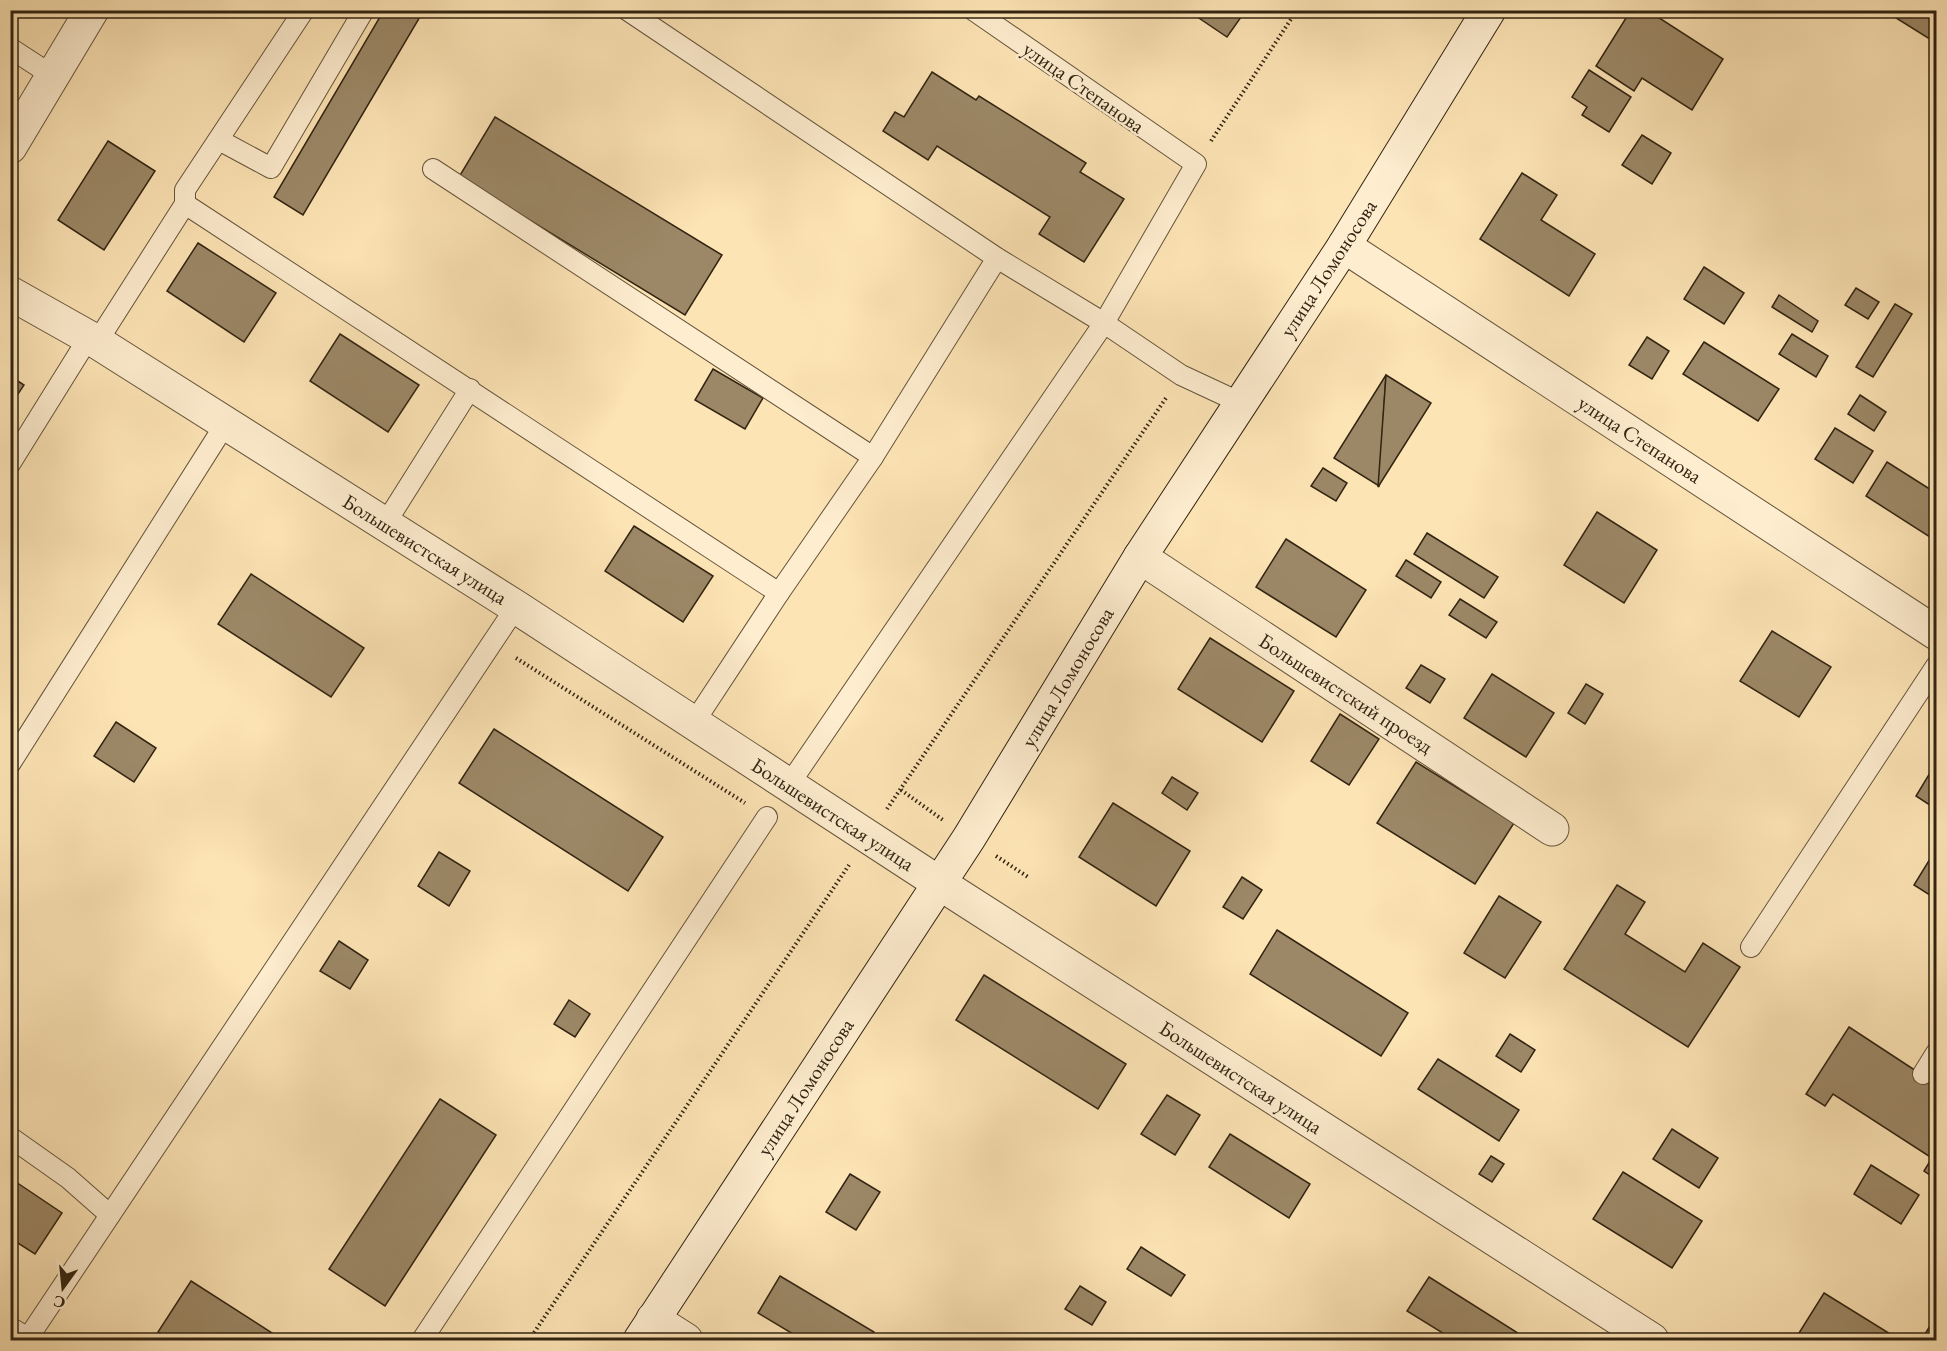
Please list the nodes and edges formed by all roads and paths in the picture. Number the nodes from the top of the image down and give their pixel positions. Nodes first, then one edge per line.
1 (92, 10) edge
2 (304, 10) edge
3 (364, 10) edge
4 (627, 10) edge
5 (973, 10) edge
6 (1297, 10) edge
7 (1489, 10) edge
8 (10, 48) edge
9 (53, 76) junction
10 (219, 140) junction
11 (10, 147) edge
12 (1196, 165) junction
13 (433, 169) dead end
14 (185, 204) junction
15 (1344, 246) junction
16 (997, 258) junction
17 (10, 293) edge
18 (1104, 322) junction
19 (93, 339) junction
20 (470, 389) junction
21 (1241, 403) junction
22 (226, 423) junction
23 (873, 457) junction
24 (10, 464) edge
25 (385, 524) junction
26 (1140, 557) junction
27 (779, 593) junction
28 (516, 607) junction
29 (1936, 633) edge
30 (492, 643) junction
31 (1936, 666) edge
32 (693, 724) junction
33 (10, 764) edge
34 (788, 786) junction
35 (767, 817) joint
36 (1552, 829) dead end
37 (939, 883) junction
38 (1751, 947) dead end
39 (1936, 1053) edge
40 (1923, 1074) dead end
41 (10, 1137) edge
42 (110, 1215) junction
43 (10, 1327) edge
44 (646, 1330) edge
45 (30, 1340) edge
46 (422, 1341) edge
47 (686, 1341) edge
48 (1652, 1341) edge

1 - 9 street
2 - 10 lane
3 - 10 lane
4 - 16 lane
5 - 12 lane, улица Степанова
6 - 12 path
7 - 15 street, улица Ломоносова
8 - 9 lane
9 - 11 street
10 - 14 lane
12 - 18 lane
13 - 23 lane
14 - 19 lane
14 - 20 lane
15 - 21 street, улица Ломоносова
15 - 29 street, улица Степанова
16 - 18 lane
16 - 23 lane
17 - 19 street, Большевистская улица
18 - 21 lane
18 - 34 lane
19 - 22 street, Большевистская улица
19 - 24 lane
20 - 25 lane
20 - 27 lane
21 - 26 street, улица Ломоносова
22 - 25 street, Большевистская улица
22 - 33 lane
23 - 27 lane
25 - 28 street, Большевистская улица
26 - 36 street, Большевистский проезд
26 - 37 street, улица Ломоносова
27 - 32 lane
28 - 30 lane
28 - 32 street, Большевистская улица
30 - 35 path
30 - 42 lane
31 - 38 lane
32 - 34 street, Большевистская улица
34 - 37 street, Большевистская улица
35 - 46 lane
37 - 44 street, улица Ломоносова
37 - 48 street, Большевистская улица
39 - 40 lane
41 - 42 lane
42 - 45 lane
43 - 45 lane
44 - 47 street

